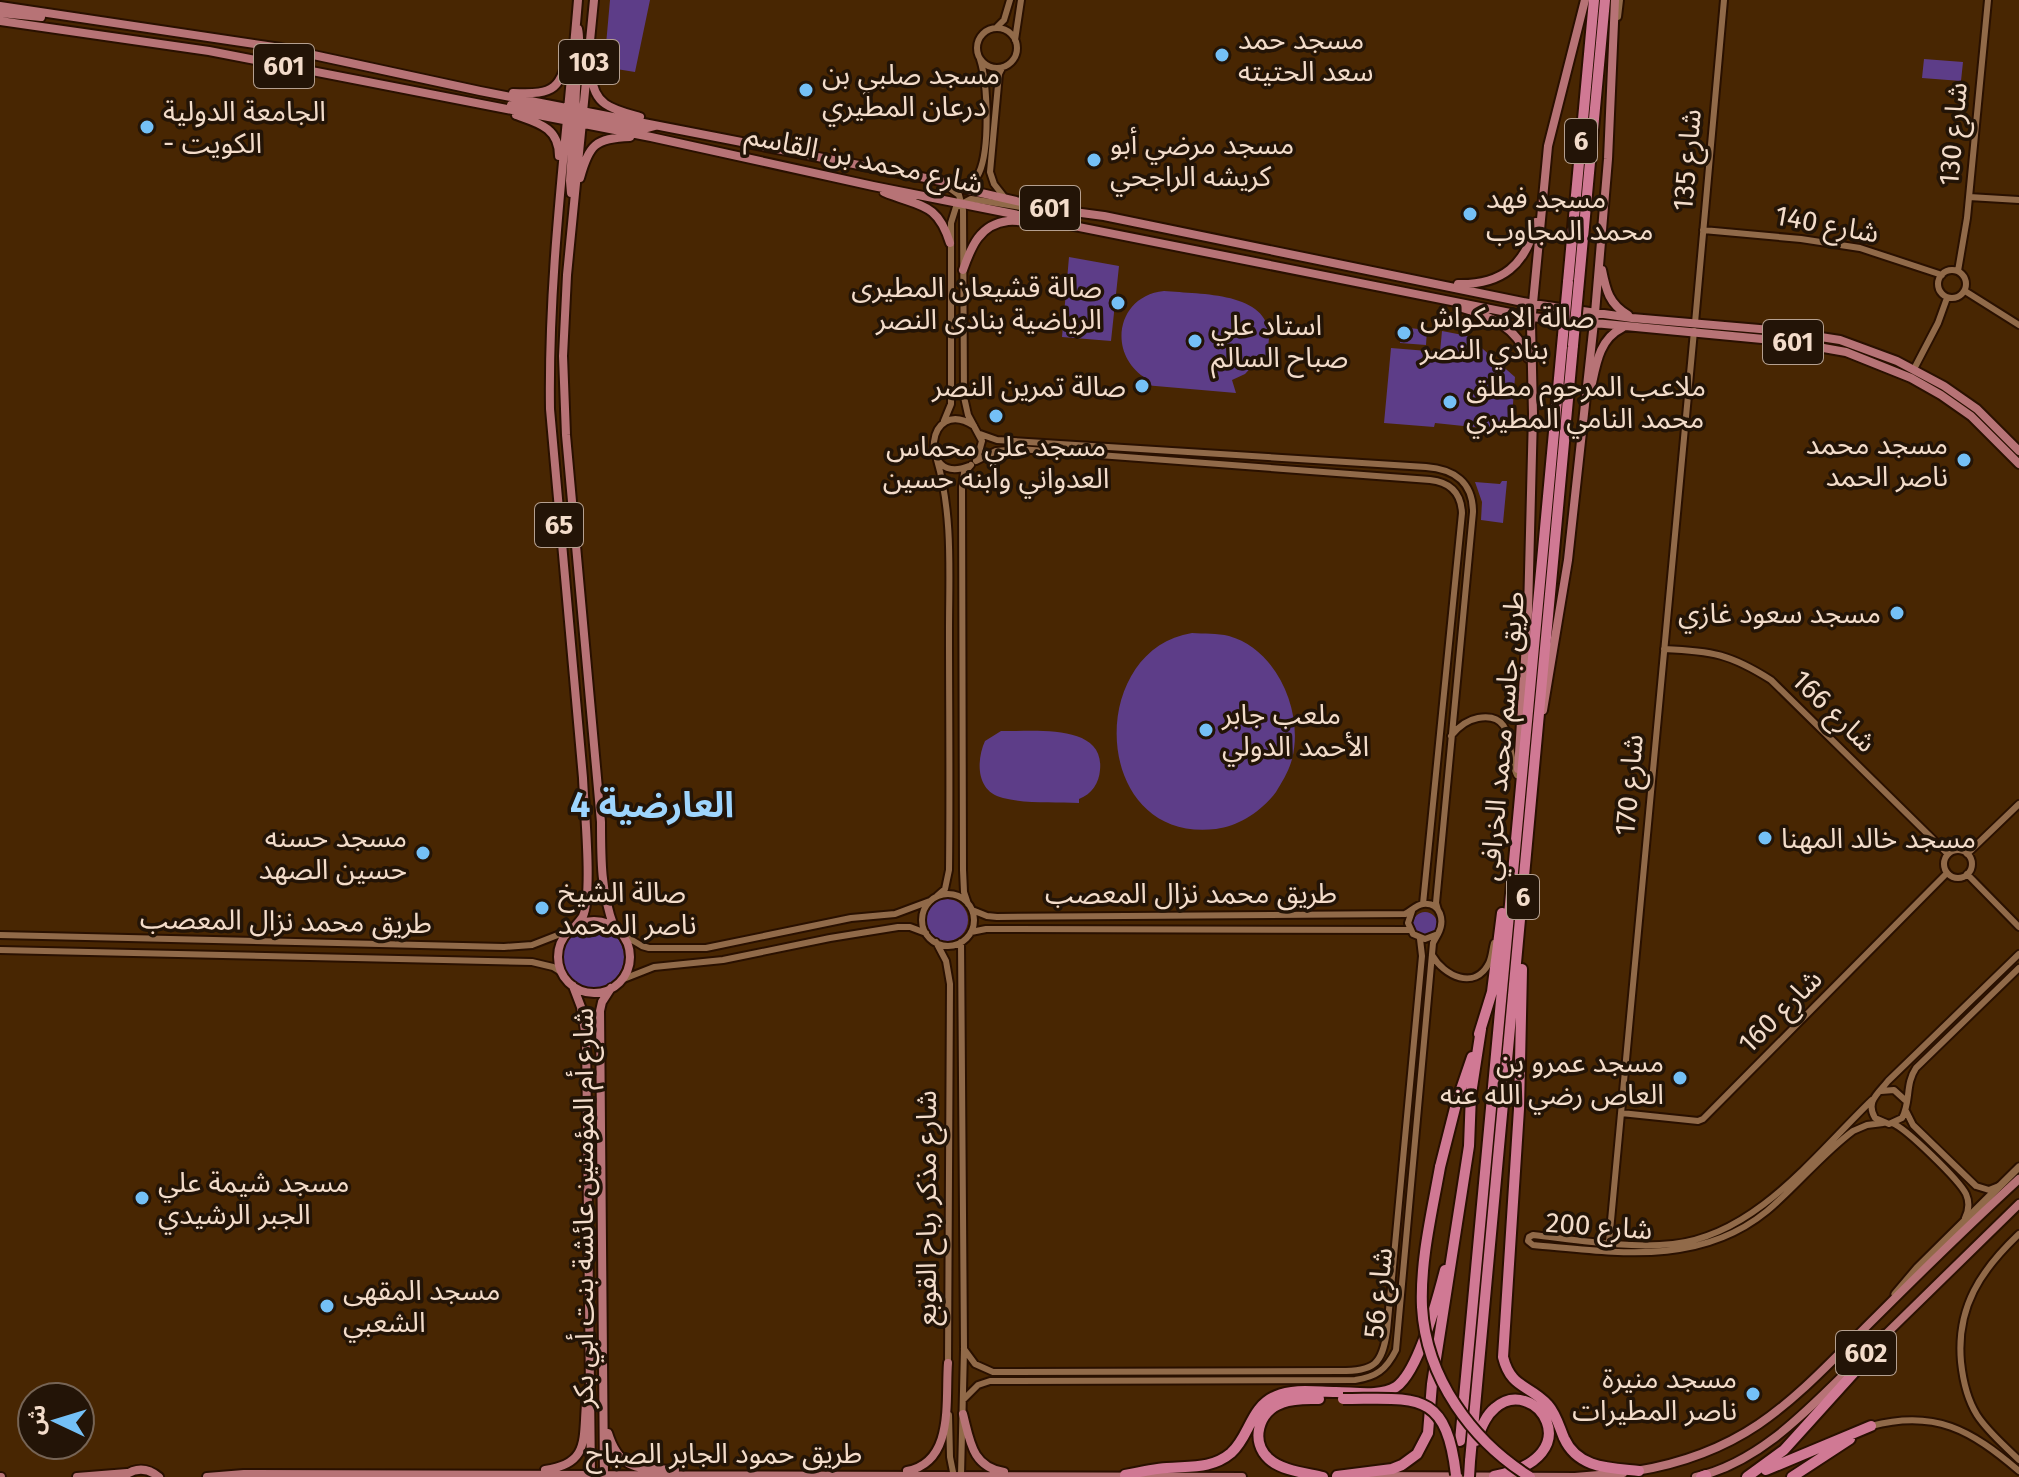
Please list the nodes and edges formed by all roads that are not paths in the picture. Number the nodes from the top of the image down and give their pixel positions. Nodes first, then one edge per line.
1 (578, 0) edge
2 (594, 0) edge
3 (1010, 0) edge
4 (1021, 0) edge
5 (1585, 0) edge
6 (1594, 0) edge
7 (1605, 0) edge
8 (1617, 0) edge
9 (1724, 0) edge
10 (1988, 0) edge
11 (0, 3) edge
12 (0, 13) edge
13 (62, 16) junction
14 (576, 20) junction
15 (0, 24) edge
16 (996, 28) junction
17 (1015, 40) junction
18 (590, 43) junction
19 (281, 48) junction
20 (209, 51) junction
21 (980, 59) junction
22 (1002, 68) junction
23 (480, 91) junction
24 (485, 105) junction
25 (575, 115) junction
26 (671, 127) junction
27 (651, 137) junction
28 (980, 171) junction
29 (990, 172) junction
30 (941, 181) junction
31 (873, 186) junction
32 (957, 186) junction
33 (1542, 194) junction
34 (1969, 197) junction
35 (1005, 198) junction
36 (559, 199) junction
37 (2019, 200) edge
38 (573, 202) junction
39 (961, 203) junction
40 (1035, 204) junction
41 (1050, 220) junction
42 (1703, 230) junction
43 (950, 243) junction
44 (1600, 257) junction
45 (963, 270) junction
46 (1958, 271) junction
47 (1942, 275) junction
48 (1573, 282) junction
49 (1442, 285) junction
50 (1965, 291) junction
51 (1428, 295) junction
52 (1947, 298) junction
53 (1533, 304) junction
54 (1595, 313) junction
55 (1531, 317) junction
56 (1632, 318) junction
57 (1593, 324) junction
58 (2019, 325) edge
59 (1626, 327) junction
60 (1694, 327) junction
61 (1568, 345) junction
62 (1914, 369) junction
63 (1532, 374) junction
64 (942, 424) junction
65 (1583, 424) junction
66 (974, 426) junction
67 (980, 434) junction
68 (2019, 451) edge
69 (1237, 454) junction
70 (937, 460) junction
71 (973, 463) junction
72 (2019, 464) edge
73 (1237, 466) junction
74 (1426, 467) junction
75 (1375, 476) junction
76 (1664, 649) junction
77 (1448, 662) junction
78 (1457, 670) junction
79 (1446, 674) junction
80 (1451, 736) junction
81 (1535, 750) junction
82 (1517, 775) junction
83 (2019, 804) edge
84 (1519, 807) junction
85 (1516, 832) junction
86 (1948, 854) junction
87 (1967, 854) junction
88 (1947, 873) junction
89 (1967, 874) junction
90 (937, 896) junction
91 (930, 901) junction
92 (1423, 904) junction
93 (1522, 906) junction
94 (970, 907) junction
95 (1438, 910) junction
96 (1412, 911) junction
97 (614, 927) junction
98 (2019, 927) edge
99 (572, 928) junction
100 (1410, 930) junction
101 (1501, 930) junction
102 (971, 932) junction
103 (926, 933) junction
104 (622, 934) junction
105 (1438, 934) junction
106 (0, 935) edge
107 (1420, 939) junction
108 (936, 942) junction
109 (961, 942) junction
110 (0, 950) edge
111 (1432, 954) junction
112 (2019, 954) edge
113 (2009, 964) junction
114 (2002, 970) junction
115 (2018, 970) edge
116 (561, 972) junction
117 (2010, 977) junction
118 (621, 980) junction
119 (573, 986) junction
120 (611, 988) junction
121 (1416, 1022) junction
122 (1426, 1022) junction
123 (964, 1026) junction
124 (950, 1028) junction
125 (1481, 1029) junction
126 (1880, 1092) junction
127 (1872, 1100) junction
128 (1906, 1108) junction
129 (1621, 1113) junction
130 (1883, 1123) junction
131 (1892, 1123) junction
132 (2019, 1167) edge
133 (2019, 1179) edge
134 (2002, 1184) junction
135 (2019, 1206) edge
136 (948, 1221) junction
137 (963, 1222) junction
138 (1963, 1222) junction
139 (1458, 1225) junction
140 (2019, 1234) edge
141 (1609, 1242) junction
142 (1636, 1244) junction
143 (1394, 1253) junction
144 (1636, 1253) junction
145 (1404, 1255) junction
146 (1884, 1309) junction
147 (1885, 1335) junction
148 (964, 1349) junction
149 (590, 1363) junction
150 (948, 1363) junction
151 (1154, 1371) junction
152 (1018, 1372) junction
153 (1153, 1380) junction
154 (1017, 1381) junction
155 (963, 1400) junction
156 (1430, 1409) junction
157 (963, 1414) junction
158 (604, 1422) junction
159 (1871, 1426) junction
160 (2010, 1451) junction
161 (1471, 1455) junction
162 (2003, 1458) junction
163 (2019, 1460) edge
164 (1639, 1471) junction
165 (2019, 1471) edge
166 (509, 1474) junction
167 (124, 1475) edge
168 (845, 1475) edge
169 (1125, 1475) edge
170 (591, 1476) edge
171 (604, 1476) edge
172 (699, 1476) edge
173 (957, 1476) edge
174 (1337, 1476) edge
175 (1456, 1476) edge
176 (1494, 1476) edge
177 (1701, 1476) edge
178 (1750, 1476) edge
179 (77, 1477) edge
180 (159, 1477) edge
181 (207, 1477) edge
182 (728, 1477) edge
183 (1032, 1477) edge
184 (1242, 1477) edge
185 (1322, 1477) edge
186 (1469, 1477) edge
187 (1530, 1477) edge
188 (1792, 1477) edge

1 - 14 main road, 103
2 - 18 main road, 103
3 - 16 street
4 - 17 street
5 - 33 main road
6 - 48 highway, طريق جاسم محمد الخرافي / 6
7 - 48 highway, طريق جاسم محمد الخرافي / 6
8 - 44 main road
9 - 42 street, شارع 135
10 - 34 street, شارع 130
11 - 13 main road, شارع محمد بن القاسم / 601
12 - 13 main road
13 - 19 main road, شارع محمد بن القاسم / 601
14 - 23 main road
14 - 25 main road
15 - 20 main road, شارع محمد بن القاسم / 601
16 - 17 street
16 - 21 street
17 - 22 street
18 - 25 main road, 103
18 - 26 main road
19 - 20 main road
19 - 23 main road, شارع محمد بن القاسم / 601
20 - 24 main road, شارع محمد بن القاسم / 601
21 - 22 street
21 - 28 street
22 - 29 street
23 - 25 main road, شارع محمد بن القاسم / 601
24 - 25 main road, شارع محمد بن القاسم / 601
24 - 36 main road
25 - 26 main road, شارع محمد بن القاسم / 601
25 - 27 main road, شارع محمد بن القاسم / 601
25 - 36 main road, 65
25 - 38 main road
26 - 30 main road, شارع محمد بن القاسم / 601
27 - 31 main road, شارع محمد بن القاسم / 601
27 - 38 main road
28 - 29 street
28 - 32 street
29 - 35 street
30 - 32 main road, شارع محمد بن القاسم / 601
30 - 39 street
31 - 39 main road, شارع محمد بن القاسم / 601
31 - 43 main road
32 - 35 main road, شارع محمد بن القاسم / 601
33 - 49 main road
33 - 53 main road
34 - 37 street
34 - 46 street, شارع 130
35 - 40 main road, شارع محمد بن القاسم / 601
36 - 99 main road, 65
38 - 97 main road, 65
39 - 40 street
39 - 41 main road, شارع محمد بن القاسم / 601
39 - 43 street
39 - 45 street
40 - 49 main road, شارع محمد بن القاسم / 601
41 - 45 main road
41 - 51 main road, شارع محمد بن القاسم / 601
42 - 47 street, شارع 140
42 - 60 street, شارع 135
43 - 64 street
44 - 54 main road
44 - 56 main road
45 - 66 street
46 - 47 street
46 - 50 street
47 - 52 street
48 - 61 highway, طريق جاسم محمد الخرافي / 6, bridge
49 - 53 main road, شارع محمد بن القاسم / 601
50 - 52 street
50 - 58 street
51 - 55 main road, شارع محمد بن القاسم / 601
51 - 63 main road
52 - 62 street
53 - 54 main road, شارع محمد بن القاسم / 601
53 - 55 main road
54 - 56 main road, شارع محمد بن القاسم / 601
54 - 57 main road
55 - 57 main road, شارع محمد بن القاسم / 601
55 - 63 main road
56 - 60 main road, شارع محمد بن القاسم / 601
57 - 59 main road, شارع محمد بن القاسم / 601
57 - 65 main road
59 - 60 main road, شارع محمد بن القاسم / 601
59 - 65 main road
60 - 62 main road, شارع محمد بن القاسم / 601
60 - 72 main road, شارع محمد بن القاسم / 601
60 - 76 street, شارع 170
61 - 81 highway, طريق جاسم محمد الخرافي / 6
61 - 84 highway, طريق جاسم محمد الخرافي / 6
62 - 68 main road, شارع محمد بن القاسم / 601
63 - 82 main road
64 - 66 street
64 - 70 street
65 - 81 main road
66 - 67 street
67 - 69 street
67 - 71 street
69 - 73 street
69 - 74 street
70 - 71 street
70 - 90 street
71 - 73 street
71 - 94 street
73 - 75 street
74 - 75 street
74 - 78 street
75 - 77 street
76 - 86 street, شارع 166
76 - 129 street, شارع 170
77 - 78 street
77 - 79 street
78 - 79 street
78 - 80 street
79 - 92 street
80 - 82 street
80 - 95 street
81 - 93 highway, طريق جاسم محمد الخرافي / 6
82 - 84 main road
83 - 87 street
84 - 85 highway, طريق جاسم محمد الخرافي / 6
85 - 101 highway
85 - 175 highway, طريق جاسم محمد الخرافي / 6, bridge
86 - 87 street
86 - 88 street
87 - 89 street
88 - 89 street
88 - 129 street, شارع 160
89 - 98 street
90 - 91 street
90 - 94 street
91 - 103 street
91 - 104 street
92 - 95 street
92 - 96 street
93 - 161 highway, طريق جاسم محمد الخرافي / 6
93 - 164 highway
94 - 96 street, طريق محمد نزال المعصب
94 - 102 street
95 - 105 street
96 - 100 street
97 - 99 main road
97 - 104 main road
99 - 106 street, طريق محمد نزال المعصب
99 - 116 main road, 65
100 - 102 street, طريق محمد نزال المعصب
100 - 107 street
101 - 111 street
101 - 125 highway
102 - 109 street
103 - 108 street
103 - 118 street
104 - 118 main road
105 - 107 street
105 - 111 street, شارع 56
107 - 121 street, شارع 56
108 - 109 street
108 - 124 street, شارع مذكر رباح القوبع
109 - 123 street, شارع مذكر رباح القوبع
110 - 116 street, طريق محمد نزال المعصب
111 - 122 street, شارع 56
112 - 113 street
113 - 114 street
113 - 115 street
114 - 117 street
114 - 126 street
115 - 117 street
116 - 119 main road
117 - 128 street
118 - 120 main road
119 - 120 main road
119 - 149 main road, شارع أم المؤمنين عائشة بنت أبي بكر
120 - 158 main road, شارع أم المؤمنين عائشة بنت أبي بكر
121 - 122 street
121 - 143 street, شارع 56
122 - 145 street, شارع 56
123 - 124 street
123 - 137 street, شارع مذكر رباح القوبع
124 - 136 street, شارع مذكر رباح القوبع
125 - 139 highway
125 - 187 highway, bridge
126 - 127 street
126 - 128 street
127 - 130 street
127 - 142 street, شارع 200
128 - 131 street
128 - 134 street
129 - 141 street, شارع 170
130 - 131 street
130 - 144 street, شارع 200
131 - 138 street
132 - 134 main road
133 - 146 main road, 602
134 - 138 main road
135 - 147 main road, 602
136 - 137 street
136 - 150 street, شارع مذكر رباح القوبع
137 - 148 street, شارع مذكر رباح القوبع
138 - 146 main road
139 - 156 highway
139 - 169 highway
140 - 160 street
141 - 142 street, شارع 200
141 - 144 street, شارع 200
142 - 144 street
143 - 145 street
143 - 151 street, شارع 56
145 - 153 street, شارع 56
146 - 164 main road, 602
147 - 177 main road, 602
147 - 178 highway
148 - 152 street, شارع 56
148 - 155 street, شارع مذكر رباح القوبع
149 - 166 main road
149 - 170 main road, شارع أم المؤمنين عائشة بنت أبي بكر
150 - 168 main road
150 - 173 street, شارع مذكر رباح القوبع
151 - 152 street, شارع 56
151 - 153 street
152 - 154 street
153 - 154 street, شارع 56
154 - 155 street, شارع 56
155 - 157 street, شارع مذكر رباح القوبع
156 - 174 highway
156 - 175 highway, bridge
156 - 185 highway, bridge
157 - 173 street, شارع مذكر رباح القوبع
157 - 183 main road
158 - 171 main road, شارع أم المؤمنين عائشة بنت أبي بكر
158 - 172 main road
159 - 162 street
159 - 178 highway
159 - 188 highway
160 - 162 street
160 - 163 street
161 - 176 highway
161 - 186 highway, طريق جاسم محمد الخرافي / 6, bridge
162 - 165 street
164 - 176 main road, 602
166 - 170 main road, طريق حمود الجابر الصباح
166 - 181 main road, طريق حمود الجابر الصباح
167 - 179 main road
167 - 180 main road
168 - 173 main road, طريق حمود الجابر الصباح
168 - 182 main road, طريق حمود الجابر الصباح
169 - 183 main road, طريق حمود الجابر الصباح
169 - 184 main road, طريق حمود الجابر الصباح
170 - 171 main road, طريق حمود الجابر الصباح
171 - 172 main road, طريق حمود الجابر الصباح
172 - 182 main road, طريق حمود الجابر الصباح
173 - 183 main road, طريق حمود الجابر الصباح
174 - 176 main road, 602
174 - 185 main road, 602

